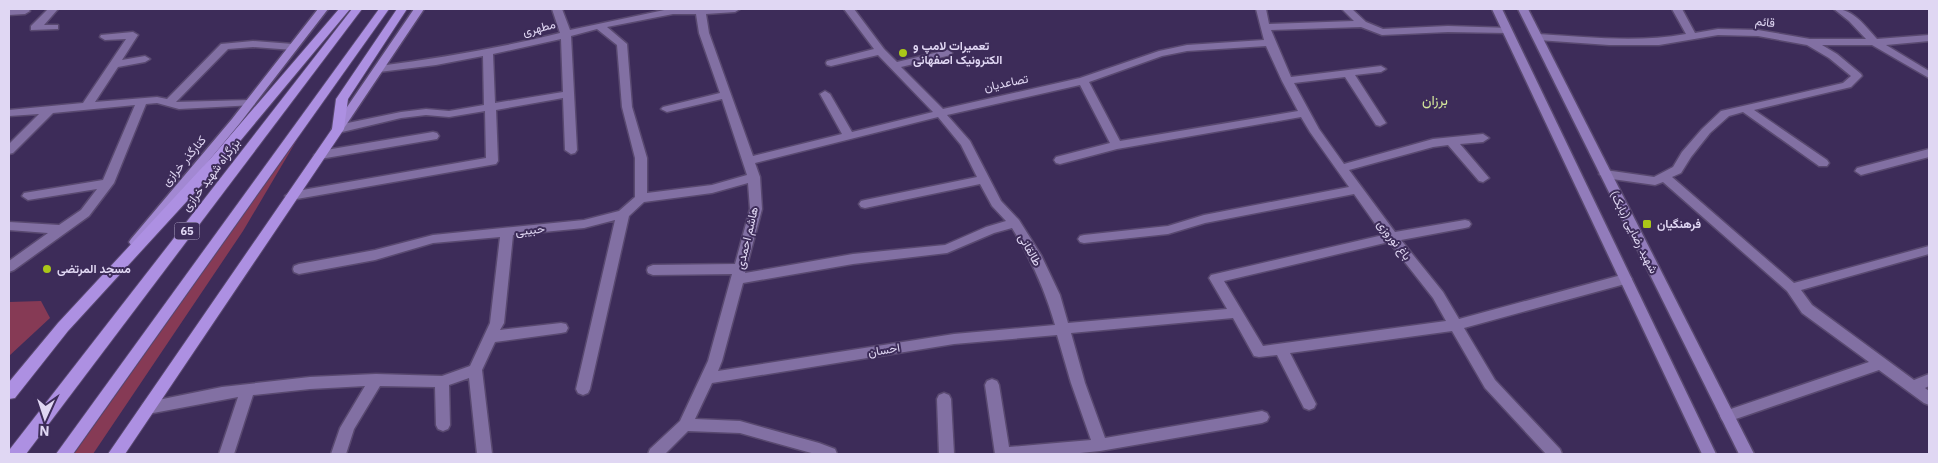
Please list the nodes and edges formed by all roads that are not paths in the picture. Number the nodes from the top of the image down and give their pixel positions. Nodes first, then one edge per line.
1 (53, 9) edge
2 (324, 9) edge
3 (345, 9) edge
4 (357, 9) edge
5 (384, 9) edge
6 (402, 9) edge
7 (419, 9) edge
8 (556, 9) edge
9 (735, 9) edge
10 (850, 9) edge
11 (1261, 9) edge
12 (1347, 9) edge
13 (1497, 9) edge
14 (1523, 9) edge
15 (1677, 9) edge
16 (1839, 9) edge
17 (701, 10) edge
18 (25, 11) dead end
19 (9, 12) edge
20 (1362, 24) junction
21 (598, 26) junction
22 (54, 27) dead end
23 (1265, 27) junction
24 (1507, 30) junction
25 (566, 34) junction
26 (1692, 36) junction
27 (105, 37) dead end
28 (1538, 37) junction
29 (1929, 38) edge
30 (1810, 42) junction
31 (1874, 42) junction
32 (1270, 43) junction
33 (293, 47) junction
34 (880, 51) junction
35 (488, 52) junction
36 (947, 53) dead end
37 (145, 59) dead end
38 (831, 63) dead end
39 (114, 64) junction
40 (893, 66) junction
41 (379, 68) junction
42 (1381, 69) dead end
43 (1348, 73) junction
44 (1929, 75) edge
45 (1083, 81) junction
46 (1287, 81) junction
47 (569, 94) junction
48 (825, 94) dead end
49 (726, 95) junction
50 (142, 101) junction
51 (169, 103) junction
52 (250, 103) junction
53 (87, 106) junction
54 (490, 107) junction
55 (50, 109) junction
56 (667, 109) dead end
57 (1745, 109) junction
58 (1304, 112) junction
59 (9, 113) edge
60 (940, 113) junction
61 (1380, 123) dead end
62 (338, 129) junction
63 (433, 136) dead end
64 (848, 136) junction
65 (1483, 138) dead end
66 (1451, 141) junction
67 (1117, 145) junction
68 (9, 150) edge
69 (571, 150) dead end
70 (1929, 153) edge
71 (320, 155) junction
72 (1060, 160) dead end
73 (748, 161) junction
74 (1823, 163) dead end
75 (1342, 168) junction
76 (1861, 171) dead end
77 (1605, 174) junction
78 (754, 177) junction
79 (1664, 177) junction
80 (1483, 178) dead end
81 (984, 179) junction
82 (108, 183) junction
83 (1357, 190) junction
84 (28, 196) dead end
85 (291, 196) junction
86 (641, 198) junction
87 (865, 204) dead end
88 (623, 214) junction
89 (1015, 223) junction
90 (1465, 224) dead end
91 (9, 226) edge
92 (62, 230) junction
93 (507, 233) junction
94 (1392, 237) junction
95 (1084, 239) dead end
96 (1929, 250) edge
97 (9, 268) edge
98 (299, 270) dead end
99 (652, 270) dead end
100 (739, 274) junction
101 (1625, 279) junction
102 (1792, 288) junction
103 (1236, 313) junction
104 (1455, 325) junction
105 (63, 327) junction
106 (561, 328) dead end
107 (1062, 330) junction
108 (490, 337) junction
109 (1281, 349) junction
110 (1882, 363) junction
111 (475, 370) junction
112 (707, 378) junction
113 (376, 380) junction
114 (1929, 380) edge
115 (442, 382) junction
116 (992, 385) dead end
117 (1914, 387) junction
118 (583, 389) dead end
119 (247, 390) junction
120 (9, 393) edge
121 (944, 399) dead end
122 (1929, 399) edge
123 (1309, 404) dead end
124 (148, 408) junction
125 (1727, 416) junction
126 (1262, 417) dead end
127 (442, 425) dead end
128 (685, 425) junction
129 (1100, 445) junction
130 (1123, 448) edge
131 (16, 454) edge
132 (64, 454) edge
133 (116, 454) edge
134 (226, 454) edge
135 (339, 454) edge
136 (485, 454) edge
137 (655, 454) edge
138 (830, 454) edge
139 (947, 454) edge
140 (1003, 454) edge
141 (1555, 454) edge
142 (1709, 454) edge
143 (1747, 454) edge

1 - 22 street
2 - 33 main road, کنارگذر خرازی
3 - 105 highway
4 - 131 highway, بزرگراه شهید خرازی / 65
5 - 132 highway
6 - 62 highway
7 - 41 main road
8 - 25 street
9 - 17 street, مطهری
10 - 34 street, طالقانی
11 - 23 street, باغ نوروزی
12 - 20 street
13 - 24 main road
14 - 28 main road, شهید رضایی (بابک)
15 - 26 street
16 - 31 street
17 - 21 street, مطهری
17 - 49 street, هاشم احمدی
18 - 19 street
20 - 23 street
20 - 24 street
21 - 25 street, مطهری
21 - 86 street
23 - 32 street, باغ نوروزی
24 - 101 main road
25 - 35 street, مطهری
25 - 47 street
26 - 28 street, قائم
26 - 30 street, قائم
27 - 39 street
28 - 77 main road, شهید رضایی (بابک)
29 - 31 street, قائم
30 - 31 street, قائم
30 - 57 street
31 - 44 street
32 - 45 street, تصاعدیان
32 - 46 street, باغ نوروزی
33 - 51 street
33 - 52 main road, کنارگذر خرازی
34 - 38 street
34 - 40 street, طالقانی
35 - 41 street, مطهری
35 - 54 street
36 - 40 street
37 - 39 street
39 - 53 street
40 - 60 street, طالقانی
41 - 62 main road
42 - 43 street
43 - 46 street
43 - 61 street
45 - 60 street, تصاعدیان
45 - 67 street
46 - 58 street, باغ نوروزی
47 - 54 street
47 - 69 street
48 - 64 street
49 - 56 street
49 - 73 street, هاشم احمدی
50 - 51 street
50 - 53 street
50 - 82 street
51 - 52 street
52 - 105 main road, کنارگذر خرازی
53 - 55 street
54 - 62 street
54 - 85 street
55 - 59 street
55 - 68 street
57 - 74 street
57 - 79 street
58 - 67 street
58 - 75 street, باغ نوروزی
60 - 64 street, تصاعدیان
60 - 81 street, طالقانی
62 - 71 highway
63 - 71 street
64 - 73 street, تصاعدیان
65 - 66 street
66 - 75 street
66 - 80 street
67 - 72 street
70 - 76 street
71 - 85 highway
73 - 78 street, هاشم احمدی
75 - 83 street, باغ نوروزی
77 - 79 street
77 - 125 main road, شهید رضایی (بابک)
78 - 86 street
78 - 100 street, هاشم احمدی
79 - 102 street
81 - 87 street
81 - 89 street, طالقانی
82 - 84 street
82 - 92 street
83 - 94 street, باغ نوروزی
83 - 95 street
85 - 124 highway
86 - 88 street, حبیبی
88 - 93 street, حبیبی
88 - 118 street
89 - 100 street
89 - 107 street, طالقانی
90 - 94 street
91 - 92 street
92 - 97 street
93 - 98 street, حبیبی
93 - 108 street
94 - 103 street
94 - 104 street, باغ نوروزی
96 - 102 street
99 - 100 street
100 - 112 street, هاشم احمدی
101 - 104 street
101 - 142 main road
102 - 110 street
103 - 107 street, احسان
103 - 109 street
104 - 109 street
104 - 141 street, باغ نوروزی
105 - 120 highway
106 - 108 street
107 - 112 street, احسان
107 - 129 street, طالقانی
108 - 111 street
109 - 123 street
110 - 117 street
110 - 125 street
111 - 115 street
111 - 136 street
112 - 128 street, هاشم احمدی
113 - 115 street
113 - 119 street
113 - 135 street
114 - 117 street
115 - 127 street
116 - 140 street
117 - 122 street
119 - 124 street
119 - 134 street
121 - 139 street
124 - 133 highway
125 - 143 main road, شهید رضایی (بابک)
126 - 130 street
128 - 137 street, هاشم احمدی
128 - 138 street
129 - 130 street
129 - 140 street

